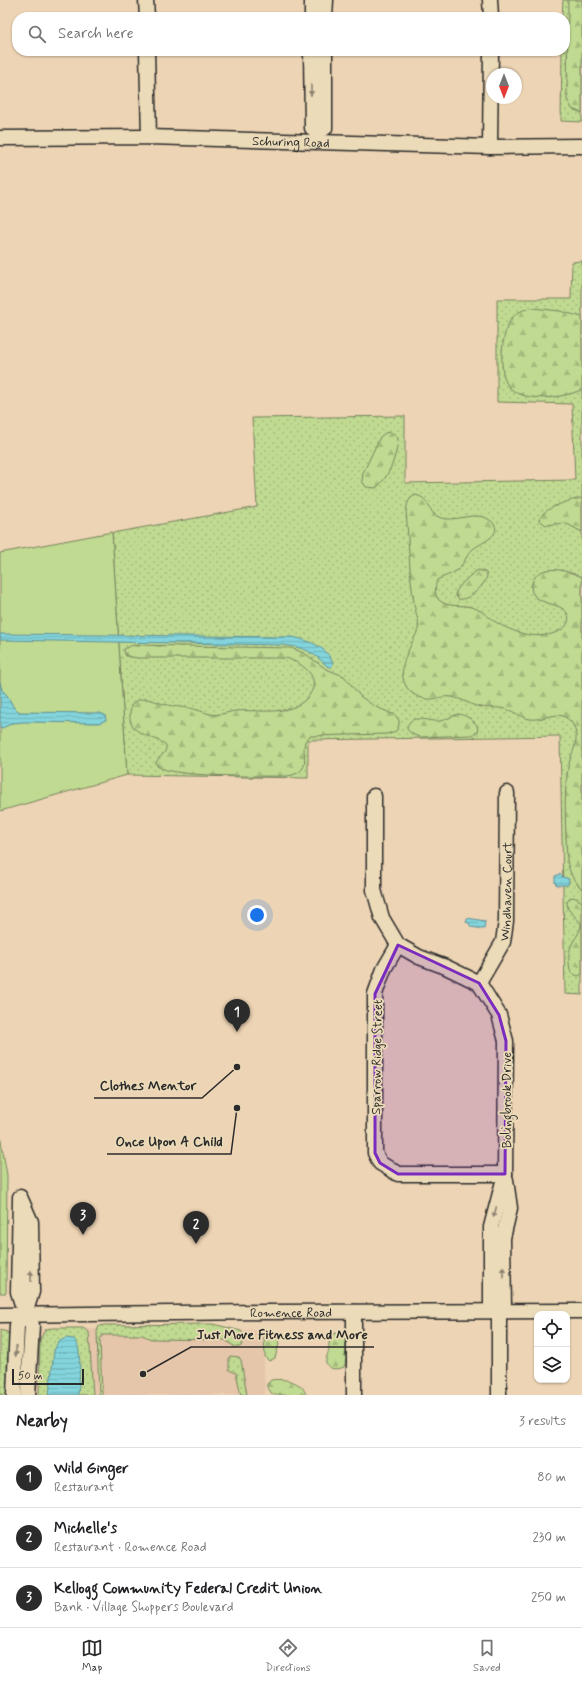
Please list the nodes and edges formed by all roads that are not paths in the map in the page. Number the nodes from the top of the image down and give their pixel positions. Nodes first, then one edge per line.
1 (146, 0) edge
2 (312, 0) edge
3 (326, 0) edge
4 (490, 0) edge
5 (147, 12) edge
6 (312, 12) edge
7 (326, 12) edge
8 (491, 12) edge
9 (147, 56) edge
10 (311, 56) edge
11 (325, 56) edge
12 (491, 56) edge
13 (319, 136) junction
14 (149, 137) junction
15 (0, 138) edge
16 (582, 146) edge
17 (490, 147) junction
18 (507, 793) dead end
19 (374, 796) dead end
20 (398, 945) junction
21 (479, 983) junction
22 (505, 1174) junction
23 (498, 1311) junction
24 (582, 1311) edge
25 (354, 1312) junction
26 (0, 1314) edge
27 (25, 1314) junction
28 (14, 1395) edge
29 (28, 1395) edge
30 (354, 1395) edge
31 (500, 1395) edge

1 - 5 street
2 - 6 street
3 - 7 street
4 - 8 street
9 - 14 street
10 -> 13 street
11 - 13 street
12 - 17 street
13 - 14 street, Schuring Road
13 - 17 street, Schuring Road
14 - 15 street, Schuring Road
16 - 17 street, Schuring Road
18 - 21 street, Windhaven Court
19 - 20 street
20 - 21 street
20 - 22 street, Sparrow Ridge Street
21 - 22 street, Bolingbrook Drive
22 - 23 street, Bolingbrook Drive
23 - 24 street, Romence Road
23 - 25 street, Romence Road
23 - 31 street, Bolingbrook Drive
25 - 27 street, Romence Road
25 - 30 street
26 - 27 street, Romence Road
27 -> 27 street
27 -> 28 street
27 - 29 street

